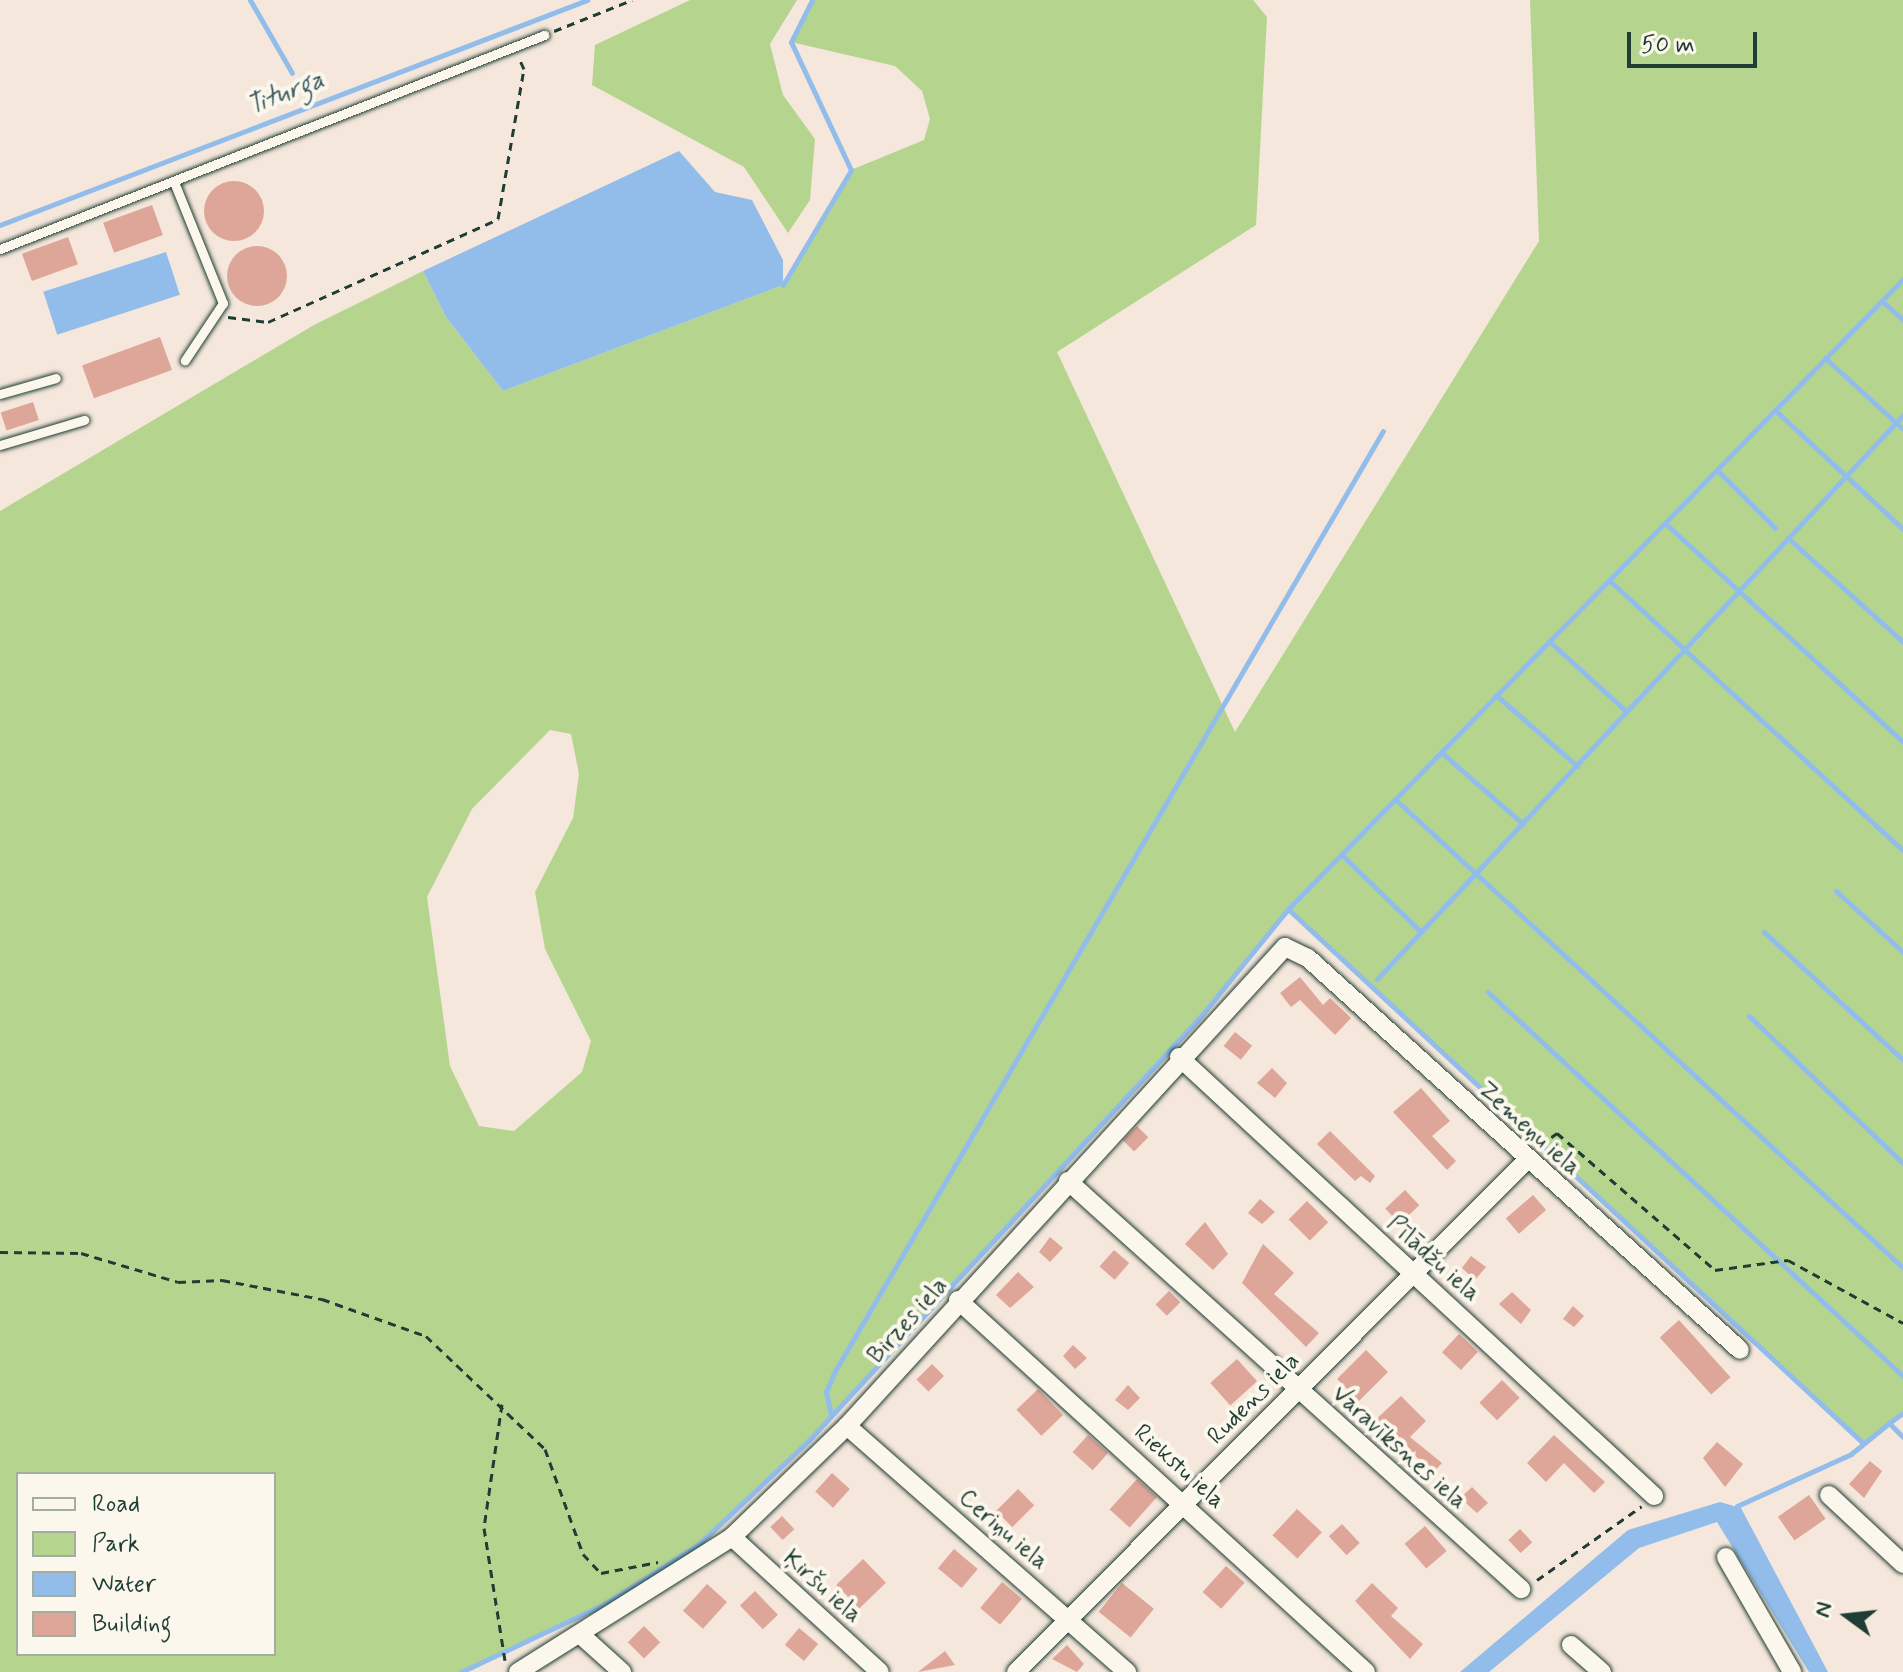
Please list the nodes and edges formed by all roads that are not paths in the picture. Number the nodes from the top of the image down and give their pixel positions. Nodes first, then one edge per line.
1 (544, 35) road end
2 (174, 182) junction
3 (0, 249) edge
4 (185, 360) dead end
5 (56, 378) dead end
6 (0, 394) edge
7 (84, 420) dead end
8 (0, 445) edge
9 (1285, 947) joint
10 (1179, 1057) junction
11 (1527, 1160) junction
12 (1068, 1181) junction
13 (1415, 1275) junction
14 (958, 1300) junction
15 (1740, 1350) dead end
16 (1298, 1389) junction
17 (847, 1426) junction
18 (1829, 1495) dead end
19 (1654, 1496) road end
20 (1184, 1503) junction
21 (732, 1537) junction
22 (1726, 1557) dead end
23 (1903, 1564) edge
24 (1521, 1589) road end
25 (1068, 1619) junction
26 (582, 1636) junction
27 (1571, 1645) dead end
28 (518, 1672) edge
29 (622, 1672) edge
30 (880, 1672) edge
31 (1016, 1672) edge
32 (1127, 1672) edge
33 (1366, 1672) edge
34 (1602, 1672) edge
35 (1792, 1672) edge

1 - 2 lane
2 - 3 lane
2 - 4 lane
5 - 6 lane
7 - 8 lane
9 - 10 street, Birzes iela
9 - 11 street, Zemeņu iela
10 - 12 street, Birzes iela
10 - 13 street, Pīlādžu iela
11 - 13 street, Rudens iela
11 - 15 street, Zemeņu iela
12 - 14 street, Birzes iela
12 - 16 street, Varavīksnes iela
13 - 16 street, Rudens iela
13 - 19 street, Pīlādžu iela
14 - 17 street, Birzes iela
14 - 20 street, Riekstu iela
16 - 20 street, Rudens iela
16 - 24 street, Varavīksnes iela
17 - 21 street, Birzes iela
17 - 25 street, Ceriņu iela
18 - 23 street
20 - 25 street, Rudens iela
20 - 33 street, Riekstu iela
21 - 26 street, Birzes iela
21 - 30 street, Ķiršu iela
22 - 35 street
25 - 31 street, Rudens iela
25 - 32 street, Ceriņu iela
26 - 28 street, Birzes iela
26 - 29 street
27 - 34 street

